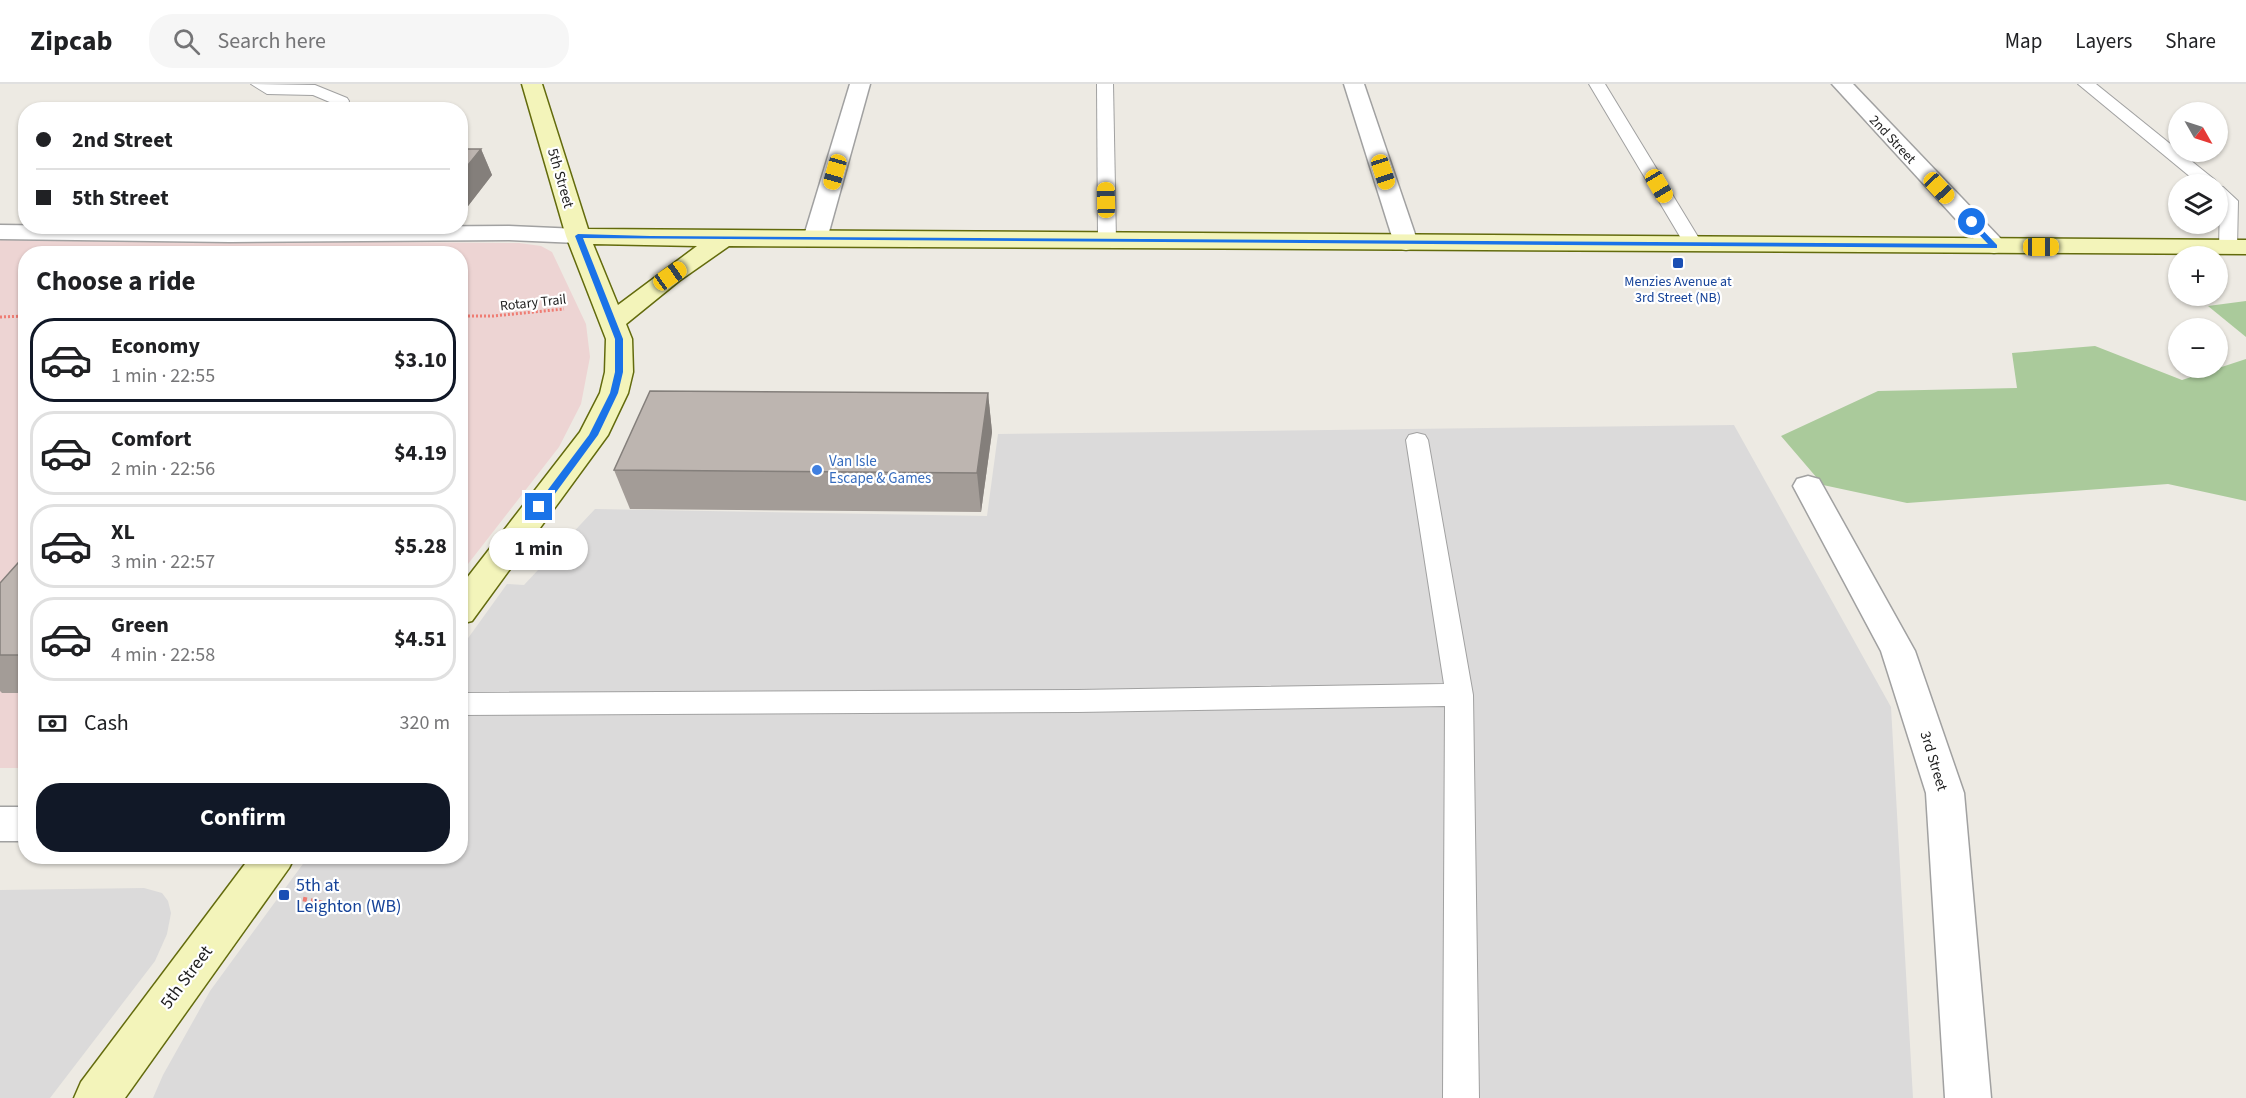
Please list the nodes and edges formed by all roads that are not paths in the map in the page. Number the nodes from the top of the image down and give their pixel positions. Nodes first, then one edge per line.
1 (259, 84) edge
2 (532, 84) edge
3 (860, 84) edge
4 (1105, 84) edge
5 (1354, 84) edge
6 (1597, 84) edge
7 (1842, 84) edge
8 (2086, 84) edge
9 (341, 102) edge
10 (2197, 174) edge
11 (2228, 200) edge
12 (0, 232) edge
13 (18, 232) edge
14 (468, 232) edge
15 (578, 236) junction
16 (723, 239) junction
17 (815, 239) junction
18 (1107, 241) junction
19 (1406, 243) junction
20 (1694, 245) junction
21 (1994, 246) junction
22 (2237, 248) edge
23 (610, 313) junction
24 (1417, 440) dead end
25 (1808, 486) dead end
26 (468, 601) edge
27 (1459, 695) junction
28 (468, 704) edge
29 (18, 824) edge
30 (0, 825) edge
31 (269, 864) edge
32 (97, 1098) edge
33 (1461, 1098) edge
34 (1968, 1098) edge

1 - 9 lane
2 - 15 street, 5th Street
3 - 17 street
4 - 18 lane
5 - 19 street
6 - 20 lane
7 - 21 street, 2nd Street
8 - 10 lane
11 - 22 lane
12 - 13 street
14 - 15 street
15 - 16 street
15 - 23 street, 5th Street
16 - 17 street
16 - 23 street
17 - 18 street
18 - 19 street
19 - 20 street
20 - 21 street
21 - 22 street
23 - 26 street, 5th Street
24 - 27 lane
25 - 34 street, 3rd Street
27 - 28 lane
27 - 33 lane
29 - 30 street
31 - 32 street, 5th Street

